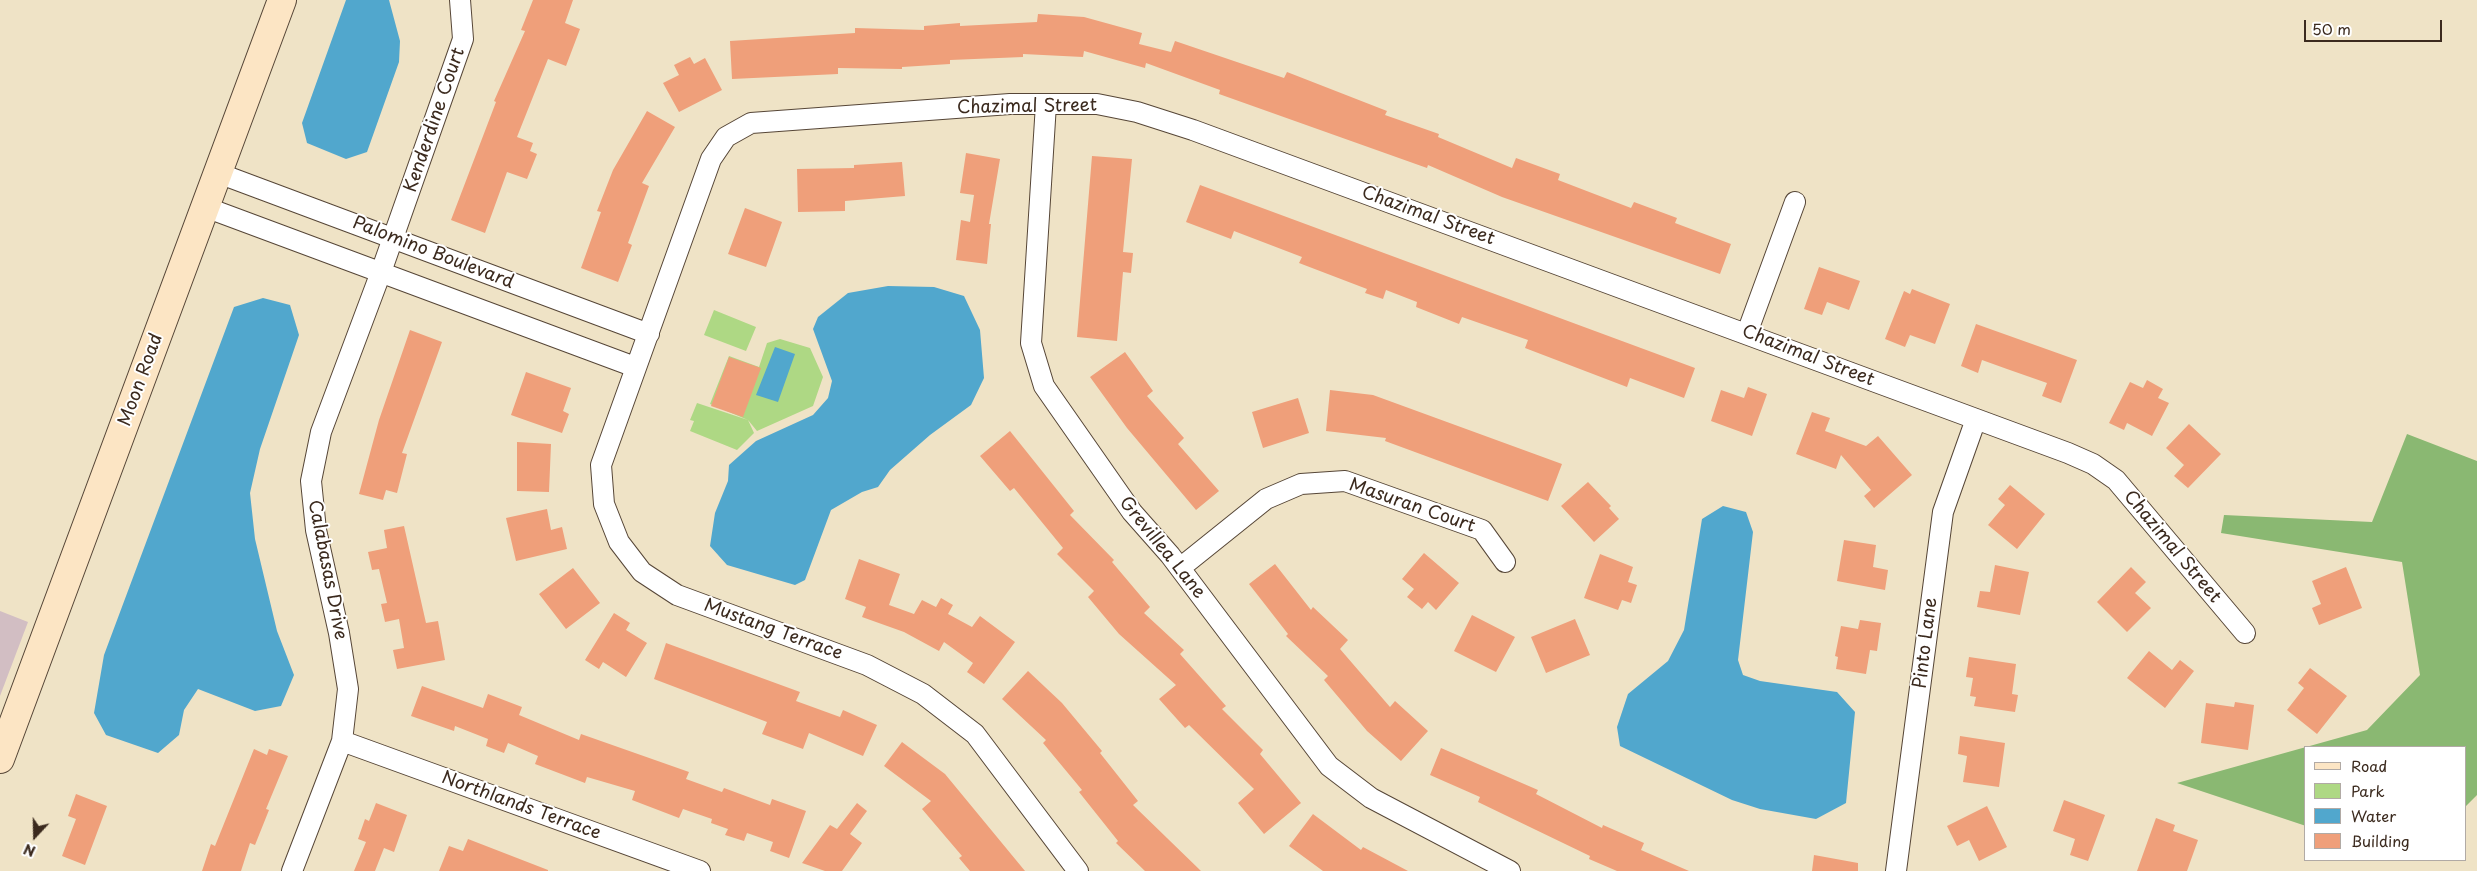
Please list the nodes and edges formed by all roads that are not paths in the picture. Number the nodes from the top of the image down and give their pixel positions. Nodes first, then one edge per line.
1 (282, 0) edge
2 (460, 0) edge
3 (1046, 104) junction
4 (218, 173) junction
5 (1795, 202) dead end
6 (205, 207) junction
7 (393, 238) junction
8 (381, 272) junction
9 (1747, 333) junction
10 (649, 334) junction
11 (635, 367) junction
12 (1976, 420) junction
13 (1504, 562) dead end
14 (1180, 568) junction
15 (2245, 633) dead end
16 (342, 741) junction
17 (0, 759) edge
18 (292, 871) edge
19 (700, 871) edge
20 (1078, 871) edge
21 (1510, 871) edge
22 (1896, 871) edge

1 - 4 street, Moon Road
2 - 7 street, Kenderdine Court
3 - 9 street, Chazimal Street
3 - 10 street, Chazimal Street
3 - 14 street, Grevillea Lane
4 - 6 street, Moon Road
4 - 7 street, Palomino Boulevard
5 - 9 street
6 - 8 street, Palomino Boulevard
6 - 17 street, Moon Road
7 - 8 street, Kenderdine Court
7 - 10 street, Palomino Boulevard
8 - 11 street, Palomino Boulevard
8 - 16 street, Calabasas Drive
9 - 12 street, Chazimal Street
10 - 11 street, Mustang Terrace
11 - 20 street, Mustang Terrace
12 - 15 street, Chazimal Street
12 - 22 street, Pinto Lane
13 - 14 street, Masuran Court
14 - 21 street, Grevillea Lane
16 - 18 street, Calabasas Drive
16 - 19 street, Northlands Terrace

